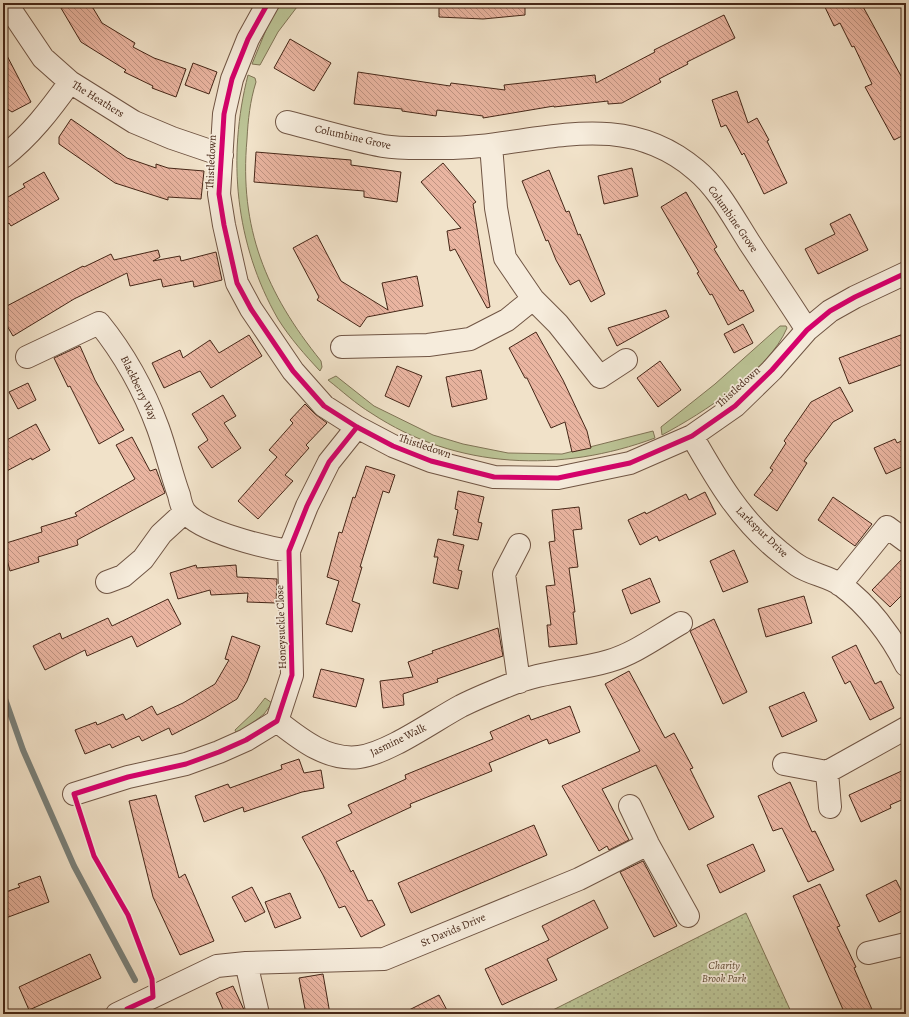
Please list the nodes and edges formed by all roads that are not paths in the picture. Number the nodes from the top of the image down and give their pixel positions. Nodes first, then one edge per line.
1 (6, 3) edge
2 (268, 3) edge
3 (70, 82) junction
4 (287, 122) dead end
5 (491, 145) junction
6 (222, 155) junction
7 (3, 157) edge
8 (906, 273) edge
9 (533, 299) junction
10 (807, 330) junction
11 (342, 347) dead end
12 (28, 357) dead end
13 (626, 360) dead end
14 (357, 427) junction
15 (692, 436) junction
16 (185, 512) junction
17 (906, 541) edge
18 (518, 545) dead end
19 (289, 551) junction
20 (107, 582) dead end
21 (840, 585) junction
22 (681, 623) dead end
23 (906, 665) edge
24 (519, 682) junction
25 (277, 721) junction
26 (906, 728) edge
27 (784, 764) dead end
28 (827, 772) junction
29 (74, 794) dead end
30 (630, 806) dead end
31 (830, 807) dead end
32 (648, 844) junction
33 (688, 916) dead end
34 (906, 944) edge
35 (868, 953) dead end
36 (246, 963) junction
37 (117, 1014) edge
38 (258, 1014) edge

1 - 3 street, The Heathers
2 - 6 street, Thistledown
3 - 6 street, The Heathers
3 - 7 street
4 - 5 street, Columbine Grove
5 - 9 street
5 - 10 street, Columbine Grove
6 - 14 street, Thistledown
8 - 10 street, Thistledown
9 - 11 street
9 - 13 street
10 - 15 street, Thistledown
12 - 16 street, Blackberry Way
14 - 15 street, Thistledown
14 - 19 street, Honeysuckle Close
15 - 21 street, Larkspur Drive
16 - 19 street
16 - 20 street
17 - 21 street
18 - 24 street
19 - 25 street, Honeysuckle Close
21 - 23 street, Larkspur Drive
22 - 24 street, Jasmine Walk
24 - 25 street, Jasmine Walk
25 - 29 street
26 - 28 street
27 - 28 street
28 - 31 street
30 - 32 street
32 - 33 street
32 - 36 street, St Davids Drive
34 - 35 street
36 - 37 street, St Davids Drive
36 - 38 street

